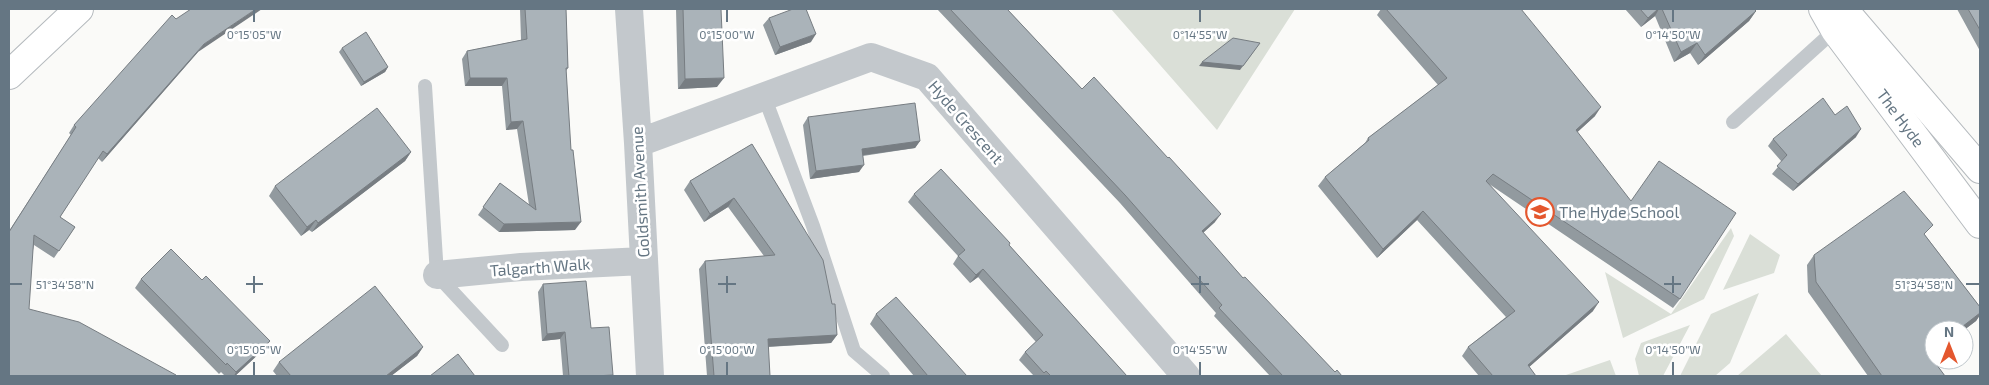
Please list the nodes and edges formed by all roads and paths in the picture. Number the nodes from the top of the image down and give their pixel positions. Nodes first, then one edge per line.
1 (79, 9) edge
2 (628, 9) edge
3 (1832, 16) edge
4 (9, 75) edge
5 (425, 86) dead end
6 (764, 96) junction
7 (1733, 122) dead end
8 (638, 143) junction
9 (1980, 169) edge
10 (1980, 224) edge
11 (643, 261) junction
12 (437, 275) junction
13 (502, 345) dead end
14 (650, 376) edge
15 (883, 376) edge
16 (1186, 376) edge

1 - 4 main road
2 - 8 street, Goldsmith Avenue
3 - 7 lane
3 - 9 main road, The Hyde
3 - 10 main road, The Hyde
5 - 12 lane
6 - 8 street, Hyde Crescent
6 - 15 lane
6 - 16 street, Hyde Crescent
8 - 11 street, Goldsmith Avenue
11 - 12 street, Talgarth Walk
11 - 14 street, Goldsmith Avenue
12 - 13 lane

